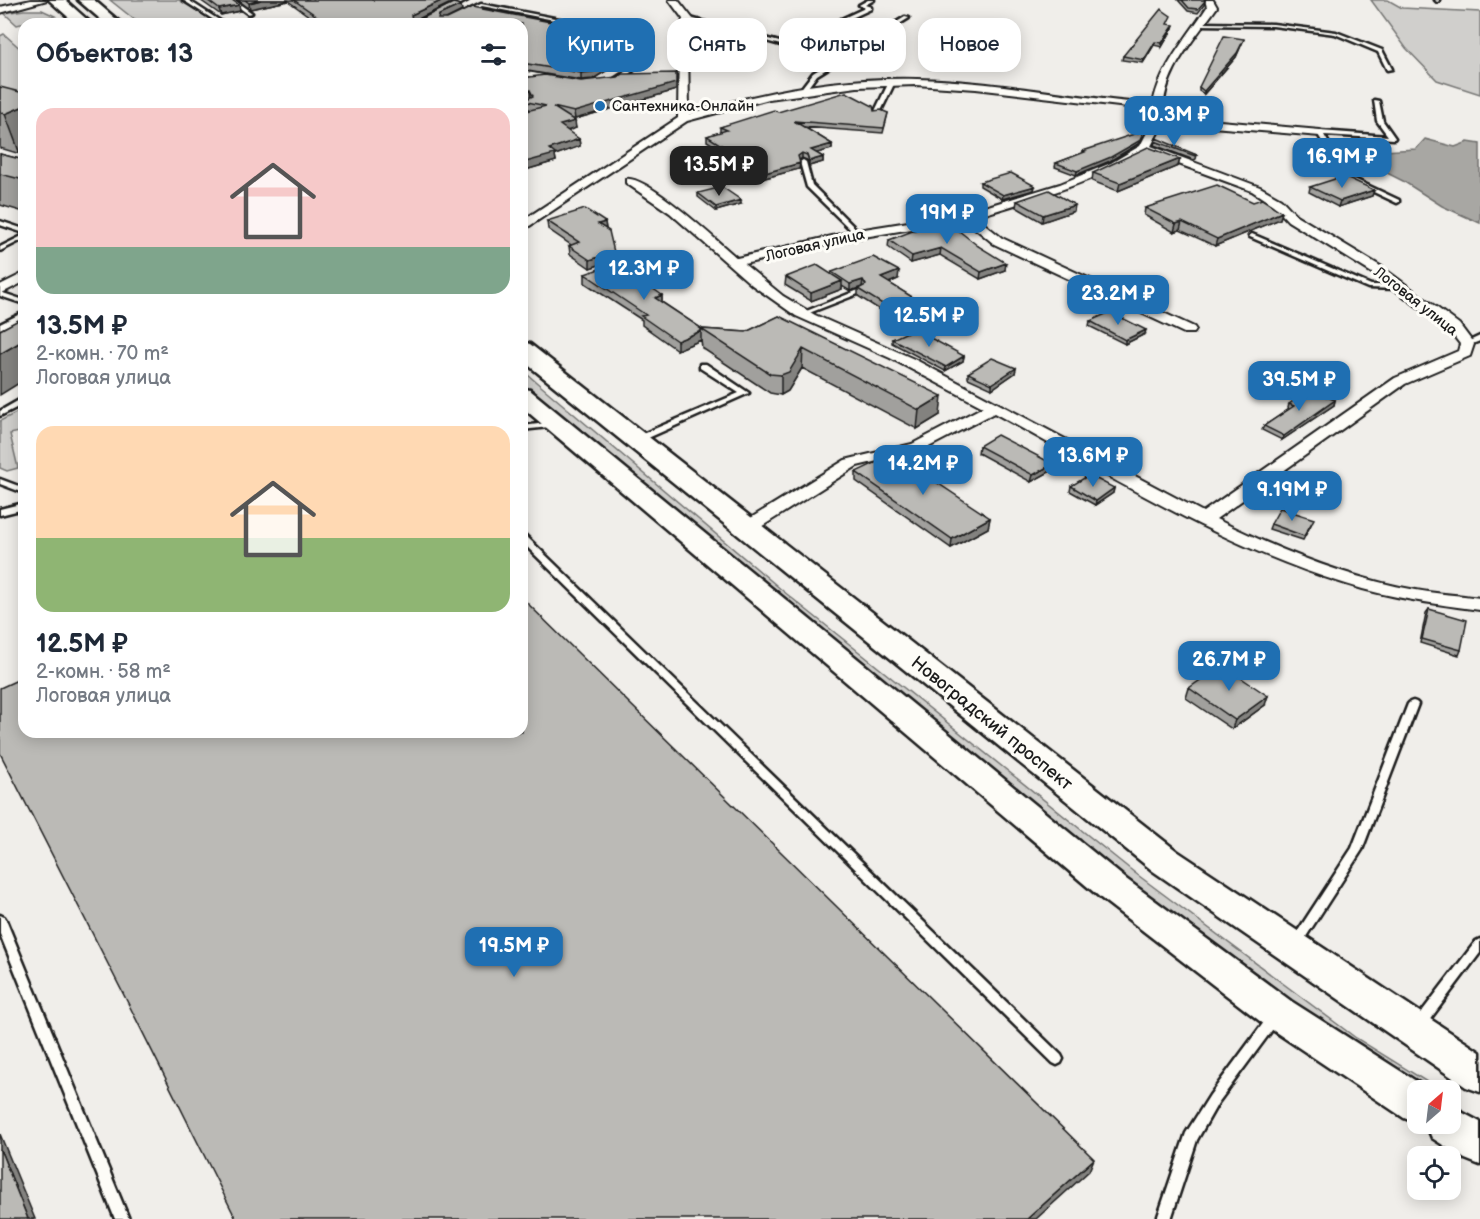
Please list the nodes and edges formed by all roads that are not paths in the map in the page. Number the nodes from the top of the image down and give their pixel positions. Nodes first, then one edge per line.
1 (43, 0) edge
2 (56, 0) edge
3 (85, 0) edge
4 (185, 0) edge
5 (231, 0) edge
6 (466, 0) edge
7 (673, 0) edge
8 (872, 0) edge
9 (1209, 0) edge
10 (0, 10) edge
11 (446, 10) edge
12 (250, 13) edge
13 (462, 15) edge
14 (78, 18) edge
15 (108, 18) edge
16 (213, 18) edge
17 (549, 18) edge
18 (688, 18) edge
19 (848, 18) edge
20 (907, 18) dead end
21 (1201, 24) junction
22 (1389, 69) dead end
23 (629, 72) edge
24 (685, 72) edge
25 (528, 74) edge
26 (528, 81) edge
27 (605, 82) edge
28 (892, 82) junction
29 (803, 90) junction
30 (1376, 101) dead end
31 (878, 113) edge
32 (1157, 113) junction
33 (683, 119) junction
34 (1320, 133) junction
35 (1145, 148) junction
36 (803, 162) edge
37 (630, 181) dead end
38 (1397, 201) dead end
39 (967, 216) junction
40 (0, 223) edge
41 (528, 223) edge
42 (18, 229) edge
43 (858, 234) junction
44 (1252, 236) edge
45 (18, 240) edge
46 (0, 249) edge
47 (734, 263) junction
48 (18, 280) edge
49 (1397, 287) junction
50 (0, 290) edge
51 (861, 291) edge
52 (0, 294) edge
53 (18, 300) edge
54 (802, 314) junction
55 (18, 318) edge
56 (0, 327) edge
57 (1189, 330) dead end
58 (1480, 338) edge
59 (1466, 348) junction
60 (528, 354) edge
61 (1480, 363) edge
62 (704, 366) dead end
63 (528, 399) edge
64 (18, 404) edge
65 (994, 407) junction
66 (0, 414) edge
67 (559, 424) junction
68 (528, 427) edge
69 (636, 440) junction
70 (0, 481) edge
71 (18, 488) edge
72 (18, 508) edge
73 (0, 512) edge
74 (1205, 519) junction
75 (747, 528) junction
76 (528, 543) edge
77 (1480, 604) edge
78 (1413, 704) dead end
79 (0, 920) edge
80 (1480, 944) edge
81 (1294, 948) junction
82 (1278, 1013) junction
83 (1415, 1030) junction
84 (1057, 1059) dead end
85 (1480, 1074) edge
86 (1407, 1098) edge
87 (1461, 1133) edge
88 (1480, 1145) edge
89 (122, 1219) edge
90 (1164, 1219) edge

1 - 10 street
2 - 14 main road
3 - 15 main road
4 - 16 lane
5 - 12 lane
6 - 11 lane
7 - 18 street
8 - 19 lane
9 - 21 street
13 - 17 lane
20 - 29 lane
21 - 22 lane
21 - 32 street
23 - 27 lane
24 - 33 street
25 - 26 lane
28 - 29 street
28 - 31 lane
28 - 32 street
29 - 33 street
30 - 34 lane
32 - 34 street
32 - 35 street
33 - 41 street
34 - 38 lane
35 - 39 street, Логовая улица
35 - 49 street, Логовая улица
36 - 43 lane
37 - 47 street, Логовая улица
39 - 43 street, Логовая улица
39 - 57 street
40 - 42 lane
43 - 47 street, Логовая улица
44 - 49 lane
45 - 46 lane
47 - 54 street, Логовая улица
48 - 50 street
49 - 59 street, Логовая улица
51 - 54 lane
52 - 53 lane
54 - 65 street, Логовая улица
55 - 56 lane
58 - 59 lane
59 - 61 street
59 - 74 street, Логовая улица
60 - 69 main road, Новоградский проспект
62 - 69 lane
63 - 67 main road
64 - 66 lane
65 - 74 street, Логовая улица
65 - 75 street
67 - 68 lane
67 - 82 main road
69 - 75 main road, Новоградский проспект
70 - 71 lane
72 - 73 lane
74 - 77 street, Логовая улица
75 - 81 main road, Новоградский проспект
76 - 84 lane
78 - 81 lane
79 - 89 lane
80 - 83 lane
81 - 83 main road, Новоградский проспект
82 - 86 main road
82 - 90 lane
83 - 85 main road, Новоградский проспект
87 - 88 main road

